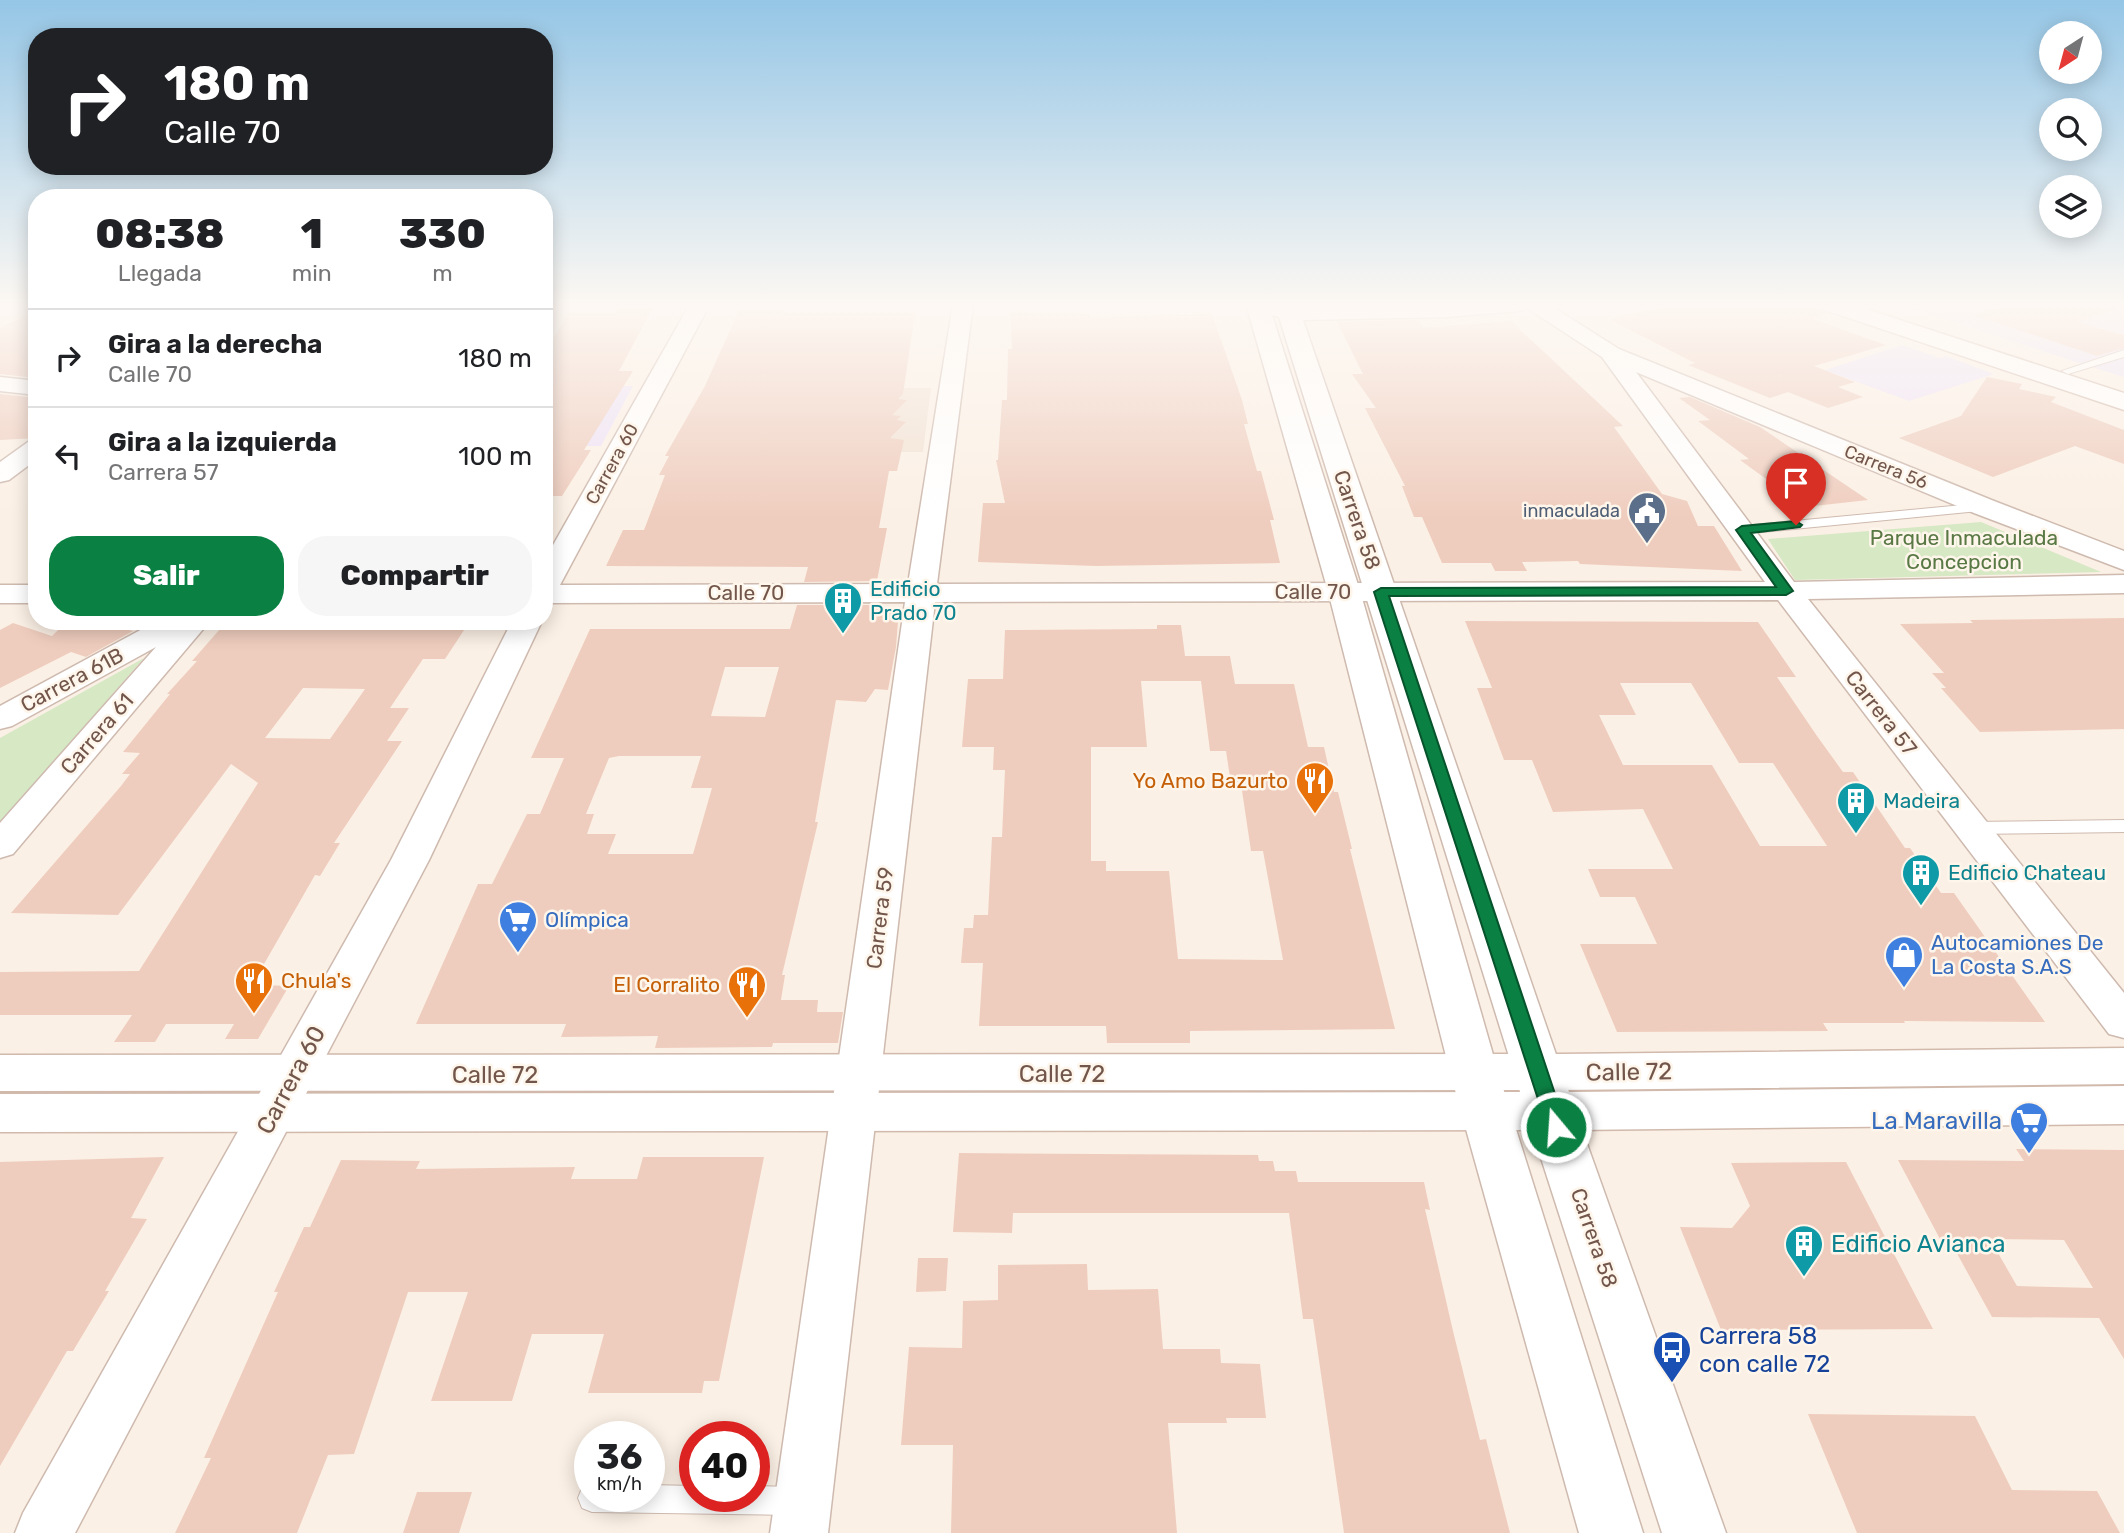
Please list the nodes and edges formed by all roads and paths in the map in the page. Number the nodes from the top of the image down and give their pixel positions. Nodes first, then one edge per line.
1 (660, 376) edge
2 (953, 376) edge
3 (1283, 376) edge
4 (1301, 376) edge
5 (1628, 376) edge
6 (1665, 376) edge
7 (2045, 376) edge
8 (2084, 376) edge
9 (0, 384) edge
10 (28, 387) edge
11 (2124, 389) edge
12 (1703, 392) junction
13 (1645, 397) junction
14 (2124, 402) edge
15 (28, 448) edge
16 (0, 450) edge
17 (28, 454) edge
18 (0, 474) edge
19 (1984, 507) junction
20 (1742, 530) junction
21 (2124, 561) edge
22 (553, 571) edge
23 (2124, 583) edge
24 (923, 591) junction
25 (1786, 591) junction
26 (1362, 592) junction
27 (0, 594) edge
28 (28, 594) edge
29 (553, 594) edge
30 (163, 630) edge
31 (187, 630) edge
32 (523, 630) edge
33 (0, 719) edge
34 (2124, 826) edge
35 (1970, 828) junction
36 (0, 846) edge
37 (2124, 1023) edge
38 (2124, 1066) edge
39 (0, 1073) edge
40 (1480, 1091) junction
41 (1544, 1091) junction
42 (285, 1094) junction
43 (857, 1094) junction
44 (2124, 1105) edge
45 (0, 1112) edge
46 (665, 1505) edge
47 (801, 1517) edge
48 (44, 1533) edge
49 (1611, 1533) edge
50 (1694, 1533) edge

1 - 22 street, Carrera 60
2 - 24 street, Carrera 59
3 - 26 street, Carrera 58
4 - 26 street, Carrera 58
5 - 13 street, Carrera 57
6 - 12 street, Carrera 56
7 - 14 street
8 - 11 street
9 - 10 street
12 - 13 street
12 - 19 street, Carrera 56
13 - 20 street, Carrera 57
15 - 16 street
17 - 18 street
19 - 20 lane
19 - 21 street, Carrera 56
20 - 25 street, Carrera 57
23 - 25 street, Calle 70
24 - 26 street, Calle 70
24 - 29 street, Calle 70
24 - 43 street, Carrera 59
25 - 26 street, Calle 70
25 - 35 street, Carrera 57
26 - 40 street, Carrera 58
26 - 41 street, Carrera 58
27 - 28 street
30 - 33 street, Carrera 61B
31 - 36 street, Carrera 61
32 - 42 street, Carrera 60
34 - 35 lane
35 - 37 street, Carrera 57
38 - 41 street, Calle 72
39 - 42 street, Calle 72
40 - 41 street, Calle 72
40 - 43 street, Calle 72
40 - 49 street, Carrera 58
41 - 44 street, Calle 72
41 - 50 street, Carrera 58
42 - 43 street, Calle 72
42 - 45 street, Calle 72
42 - 48 street, Carrera 60
43 - 47 street, Carrera 59
46 - 47 lane

